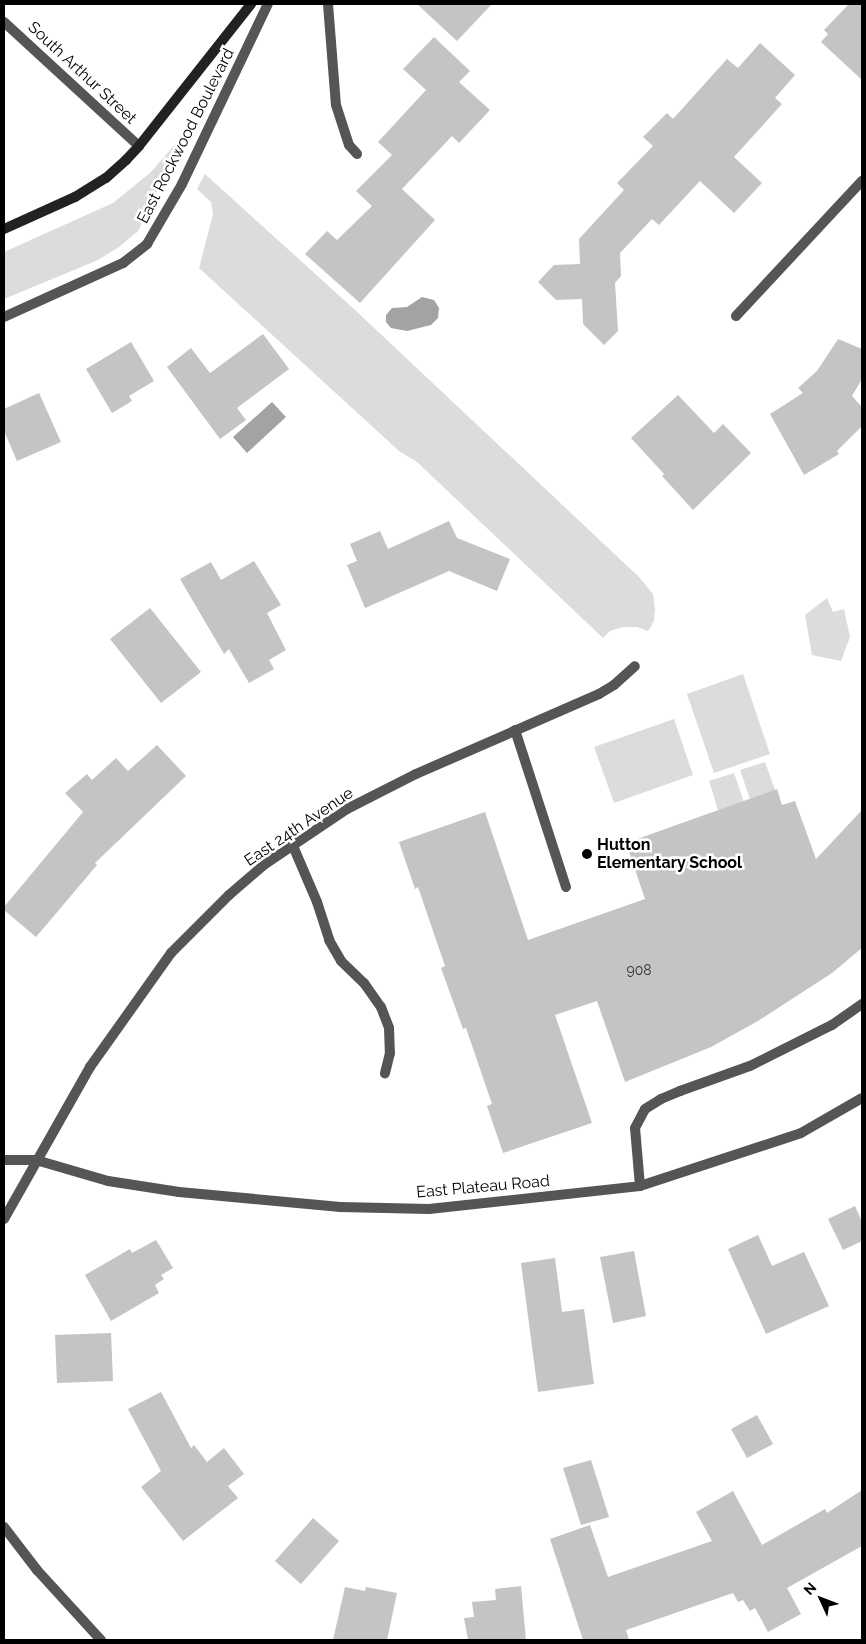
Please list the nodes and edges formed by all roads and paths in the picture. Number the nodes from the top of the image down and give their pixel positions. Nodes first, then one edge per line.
1 (251, 4) edge
2 (268, 4) edge
3 (328, 4) edge
4 (4, 22) edge
5 (139, 146) junction
6 (357, 154) dead end
7 (862, 181) edge
8 (4, 229) edge
9 (736, 316) dead end
10 (4, 317) edge
11 (635, 666) dead end
12 (515, 730) junction
13 (293, 846) junction
14 (566, 887) dead end
15 (862, 1004) edge
16 (385, 1073) dead end
17 (862, 1098) edge
18 (4, 1160) edge
19 (36, 1160) junction
20 (640, 1186) junction
21 (4, 1220) edge
22 (4, 1527) edge
23 (101, 1640) edge

1 - 5 street, East Rockwood Boulevard
2 - 10 street, East Rockwood Boulevard
3 - 6 street
4 - 5 street, South Arthur Street
5 - 8 street, East Rockwood Boulevard
7 - 9 street
11 - 12 street, East 24th Avenue
12 - 13 street, East 24th Avenue
12 - 14 street
13 - 16 street
13 - 19 street, East 24th Avenue
15 - 20 street
17 - 20 street, East Plateau Road
18 - 19 street, East Plateau Road
19 - 20 street, East Plateau Road
19 - 21 street, East 24th Avenue
22 - 23 street

